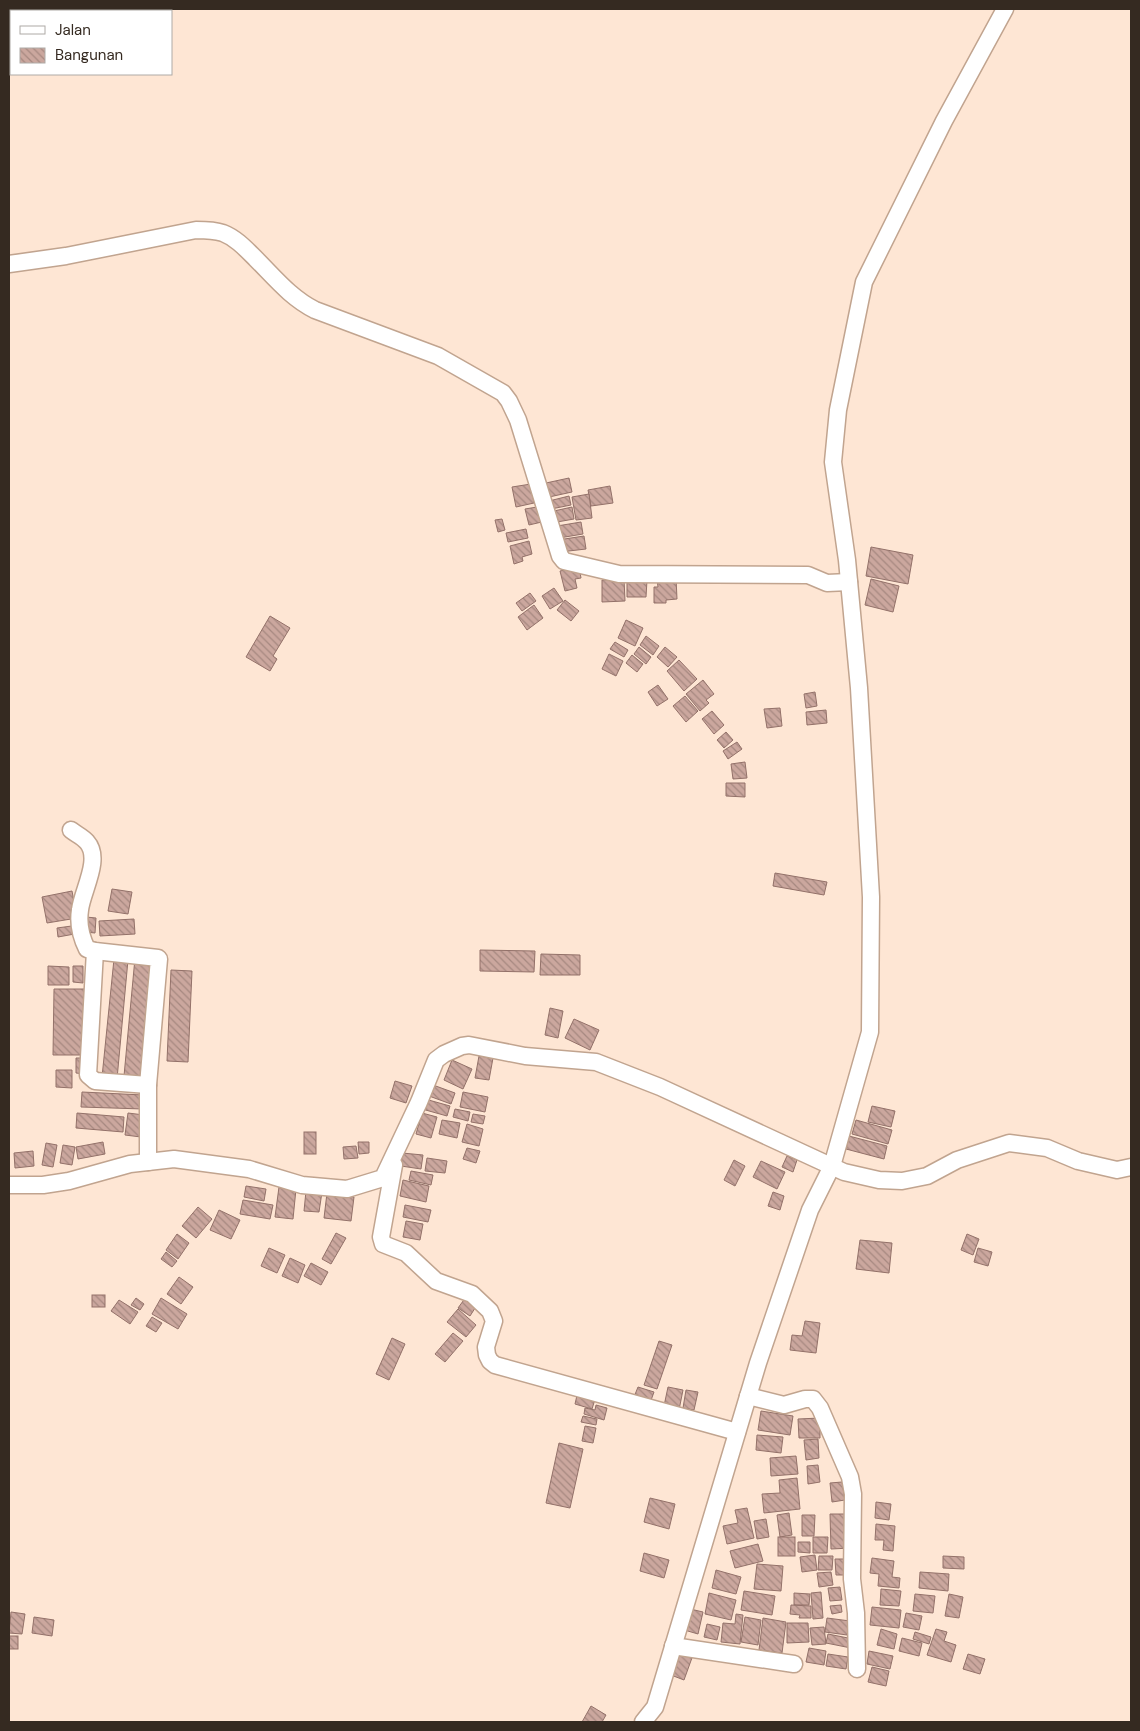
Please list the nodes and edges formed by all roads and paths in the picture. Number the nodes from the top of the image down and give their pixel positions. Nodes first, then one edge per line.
1 (1006, 9) edge
2 (9, 264) edge
3 (839, 583) junction
4 (71, 830) dead end
5 (95, 951) junction
6 (148, 1085) junction
7 (396, 1151) junction
8 (148, 1162) junction
9 (832, 1166) junction
10 (1131, 1167) edge
11 (9, 1186) edge
12 (748, 1396) junction
13 (737, 1432) junction
14 (673, 1646) junction
15 (794, 1664) dead end
16 (857, 1668) dead end
17 (643, 1722) edge

1 - 3 street
2 - 3 street
3 - 9 street
4 - 5 street
5 - 6 street
5 - 6 street
6 - 8 street
7 - 8 street
7 - 9 street
7 - 13 street
8 - 11 street
9 - 10 street
9 - 12 street
12 - 13 street
12 - 16 street
13 - 14 street
14 - 15 street
14 - 17 street

